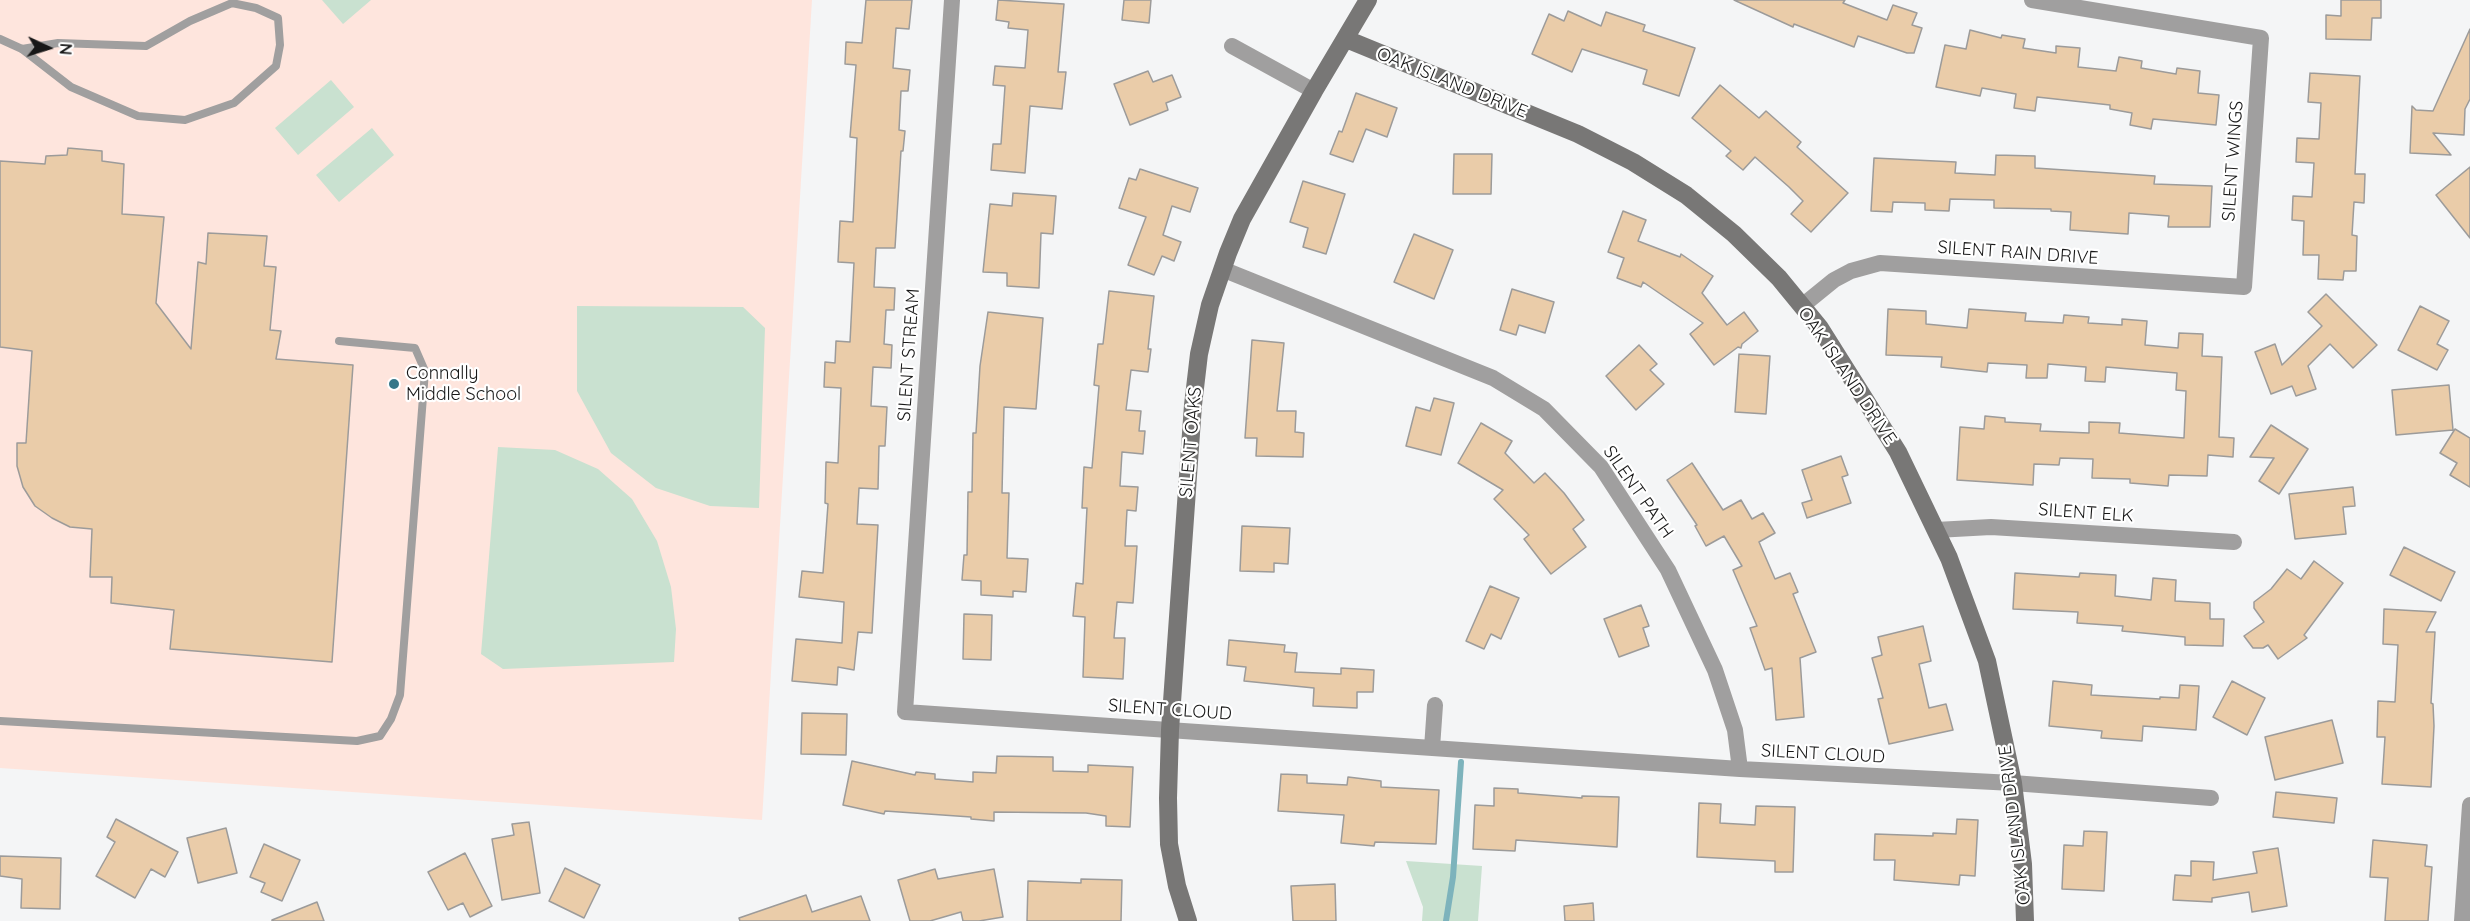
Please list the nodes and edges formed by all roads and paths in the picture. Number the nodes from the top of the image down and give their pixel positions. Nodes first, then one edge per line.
1 (952, 0) edge
2 (1368, 0) edge
3 (2032, 0) edge
4 (0, 39) edge
5 (1346, 39) junction
6 (1232, 46) dead end
7 (22, 49) junction
8 (1314, 91) junction
9 (1222, 269) junction
10 (2244, 287) joint
11 (1802, 306) junction
12 (339, 341) dead end
13 (1936, 530) junction
14 (2234, 542) dead end
15 (1435, 705) dead end
16 (905, 712) joint
17 (0, 721) edge
18 (1170, 730) junction
19 (1432, 748) junction
20 (1740, 769) junction
21 (2013, 783) junction
22 (2211, 798) dead end
23 (2470, 805) edge
24 (2468, 869) edge
25 (1188, 921) edge
26 (2025, 921) edge
27 (2462, 921) edge

1 - 16 street, SILENT STREAM
2 - 5 street, SILENT OAKS
3 - 10 street, SILENT WINGS
4 - 7 lane
5 - 8 street, SILENT OAKS
5 - 11 street, OAK ISLAND DRIVE
6 - 8 street
7 - 7 lane
8 - 9 street, SILENT OAKS
9 - 18 street, SILENT OAKS
9 - 20 street, SILENT PATH
10 - 11 street, SILENT RAIN DRIVE
11 - 13 street, OAK ISLAND DRIVE
12 - 17 lane
13 - 14 street, SILENT ELK
13 - 21 street, OAK ISLAND DRIVE
15 - 19 street
16 - 18 street, SILENT CLOUD
18 - 19 street, SILENT CLOUD
18 - 25 street, SILENT OAKS
19 - 20 street, SILENT CLOUD
20 - 21 street, SILENT CLOUD
21 - 22 street, SILENT CLOUD
21 - 26 street, OAK ISLAND DRIVE
23 - 24 street
24 - 27 street

